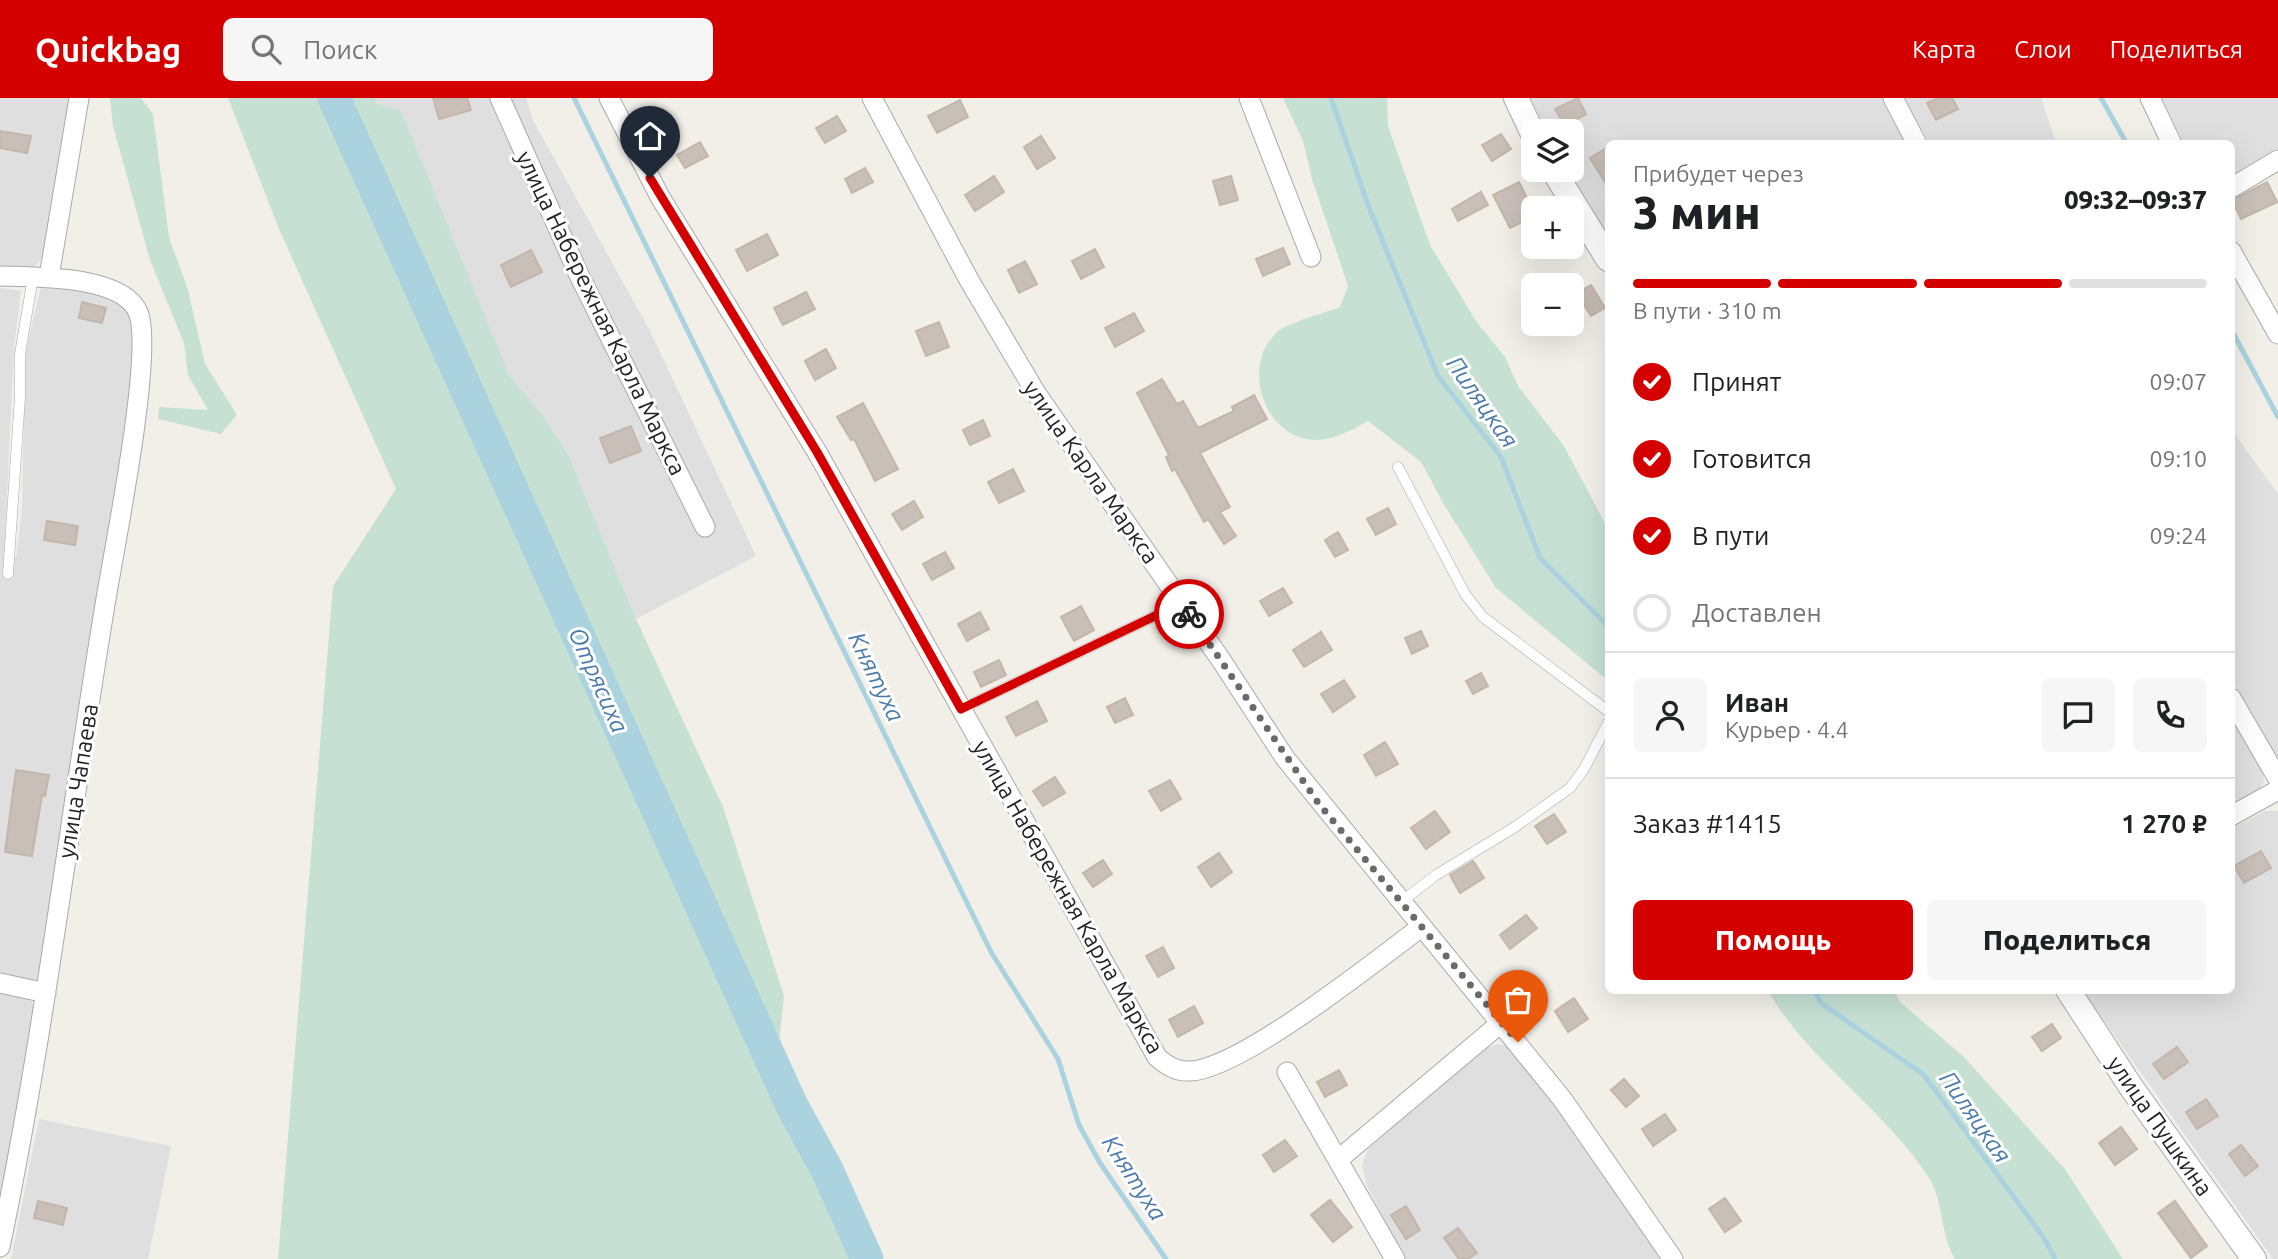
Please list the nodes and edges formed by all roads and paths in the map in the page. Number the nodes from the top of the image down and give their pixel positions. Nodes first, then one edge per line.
1 (79, 98) edge
2 (500, 98) edge
3 (609, 98) edge
4 (872, 98) edge
5 (1249, 98) edge
6 (1516, 98) edge
7 (1893, 98) edge
8 (2150, 98) edge
9 (1526, 119) edge
10 (1915, 140) edge
11 (2170, 140) edge
12 (2278, 160) edge
13 (1560, 182) edge
14 (2235, 186) edge
15 (1605, 254) edge
16 (1311, 257) dead end
17 (2235, 258) edge
18 (0, 276) edge
19 (41, 277) junction
20 (2278, 334) edge
21 (1398, 467) dead end
22 (705, 527) dead end
23 (8, 574) dead end
24 (1182, 603) junction
25 (2235, 705) edge
26 (961, 709) junction
27 (1605, 709) edge
28 (1605, 729) edge
29 (2278, 779) edge
30 (2278, 790) edge
31 (2278, 803) edge
32 (2253, 804) junction
33 (2235, 814) edge
34 (1400, 902) junction
35 (1420, 928) junction
36 (0, 983) edge
37 (46, 993) junction
38 (2071, 994) edge
39 (1502, 1022) junction
40 (1287, 1072) dead end
41 (1339, 1159) junction
42 (0, 1247) edge
43 (1395, 1259) edge
44 (1673, 1259) edge
45 (2254, 1259) edge

1 - 19 street
2 - 22 street, улица Набережная Карла Маркса
3 - 26 street, улица Набережная Карла Маркса
4 - 24 street, улица Карла Маркса
5 - 16 street
6 - 9 street
7 - 10 street
8 - 11 street
12 - 14 street
13 - 15 street
17 - 20 street
18 - 19 street
19 - 23 lane
19 - 37 street, улица Чапаева
21 - 27 lane
24 - 26 lane
24 - 34 street, улица Карла Маркса
25 - 29 street
26 - 35 street, улица Набережная Карла Маркса
28 - 34 lane
30 - 32 street
31 - 32 street
32 - 33 street
34 - 35 street, улица Карла Маркса
35 - 39 street, улица Карла Маркса
36 - 37 street
37 - 42 street, улица Чапаева
38 - 45 street, улица Пушкина
39 - 41 street
39 - 44 street, улица Карла Маркса
40 - 41 street
41 - 43 street

